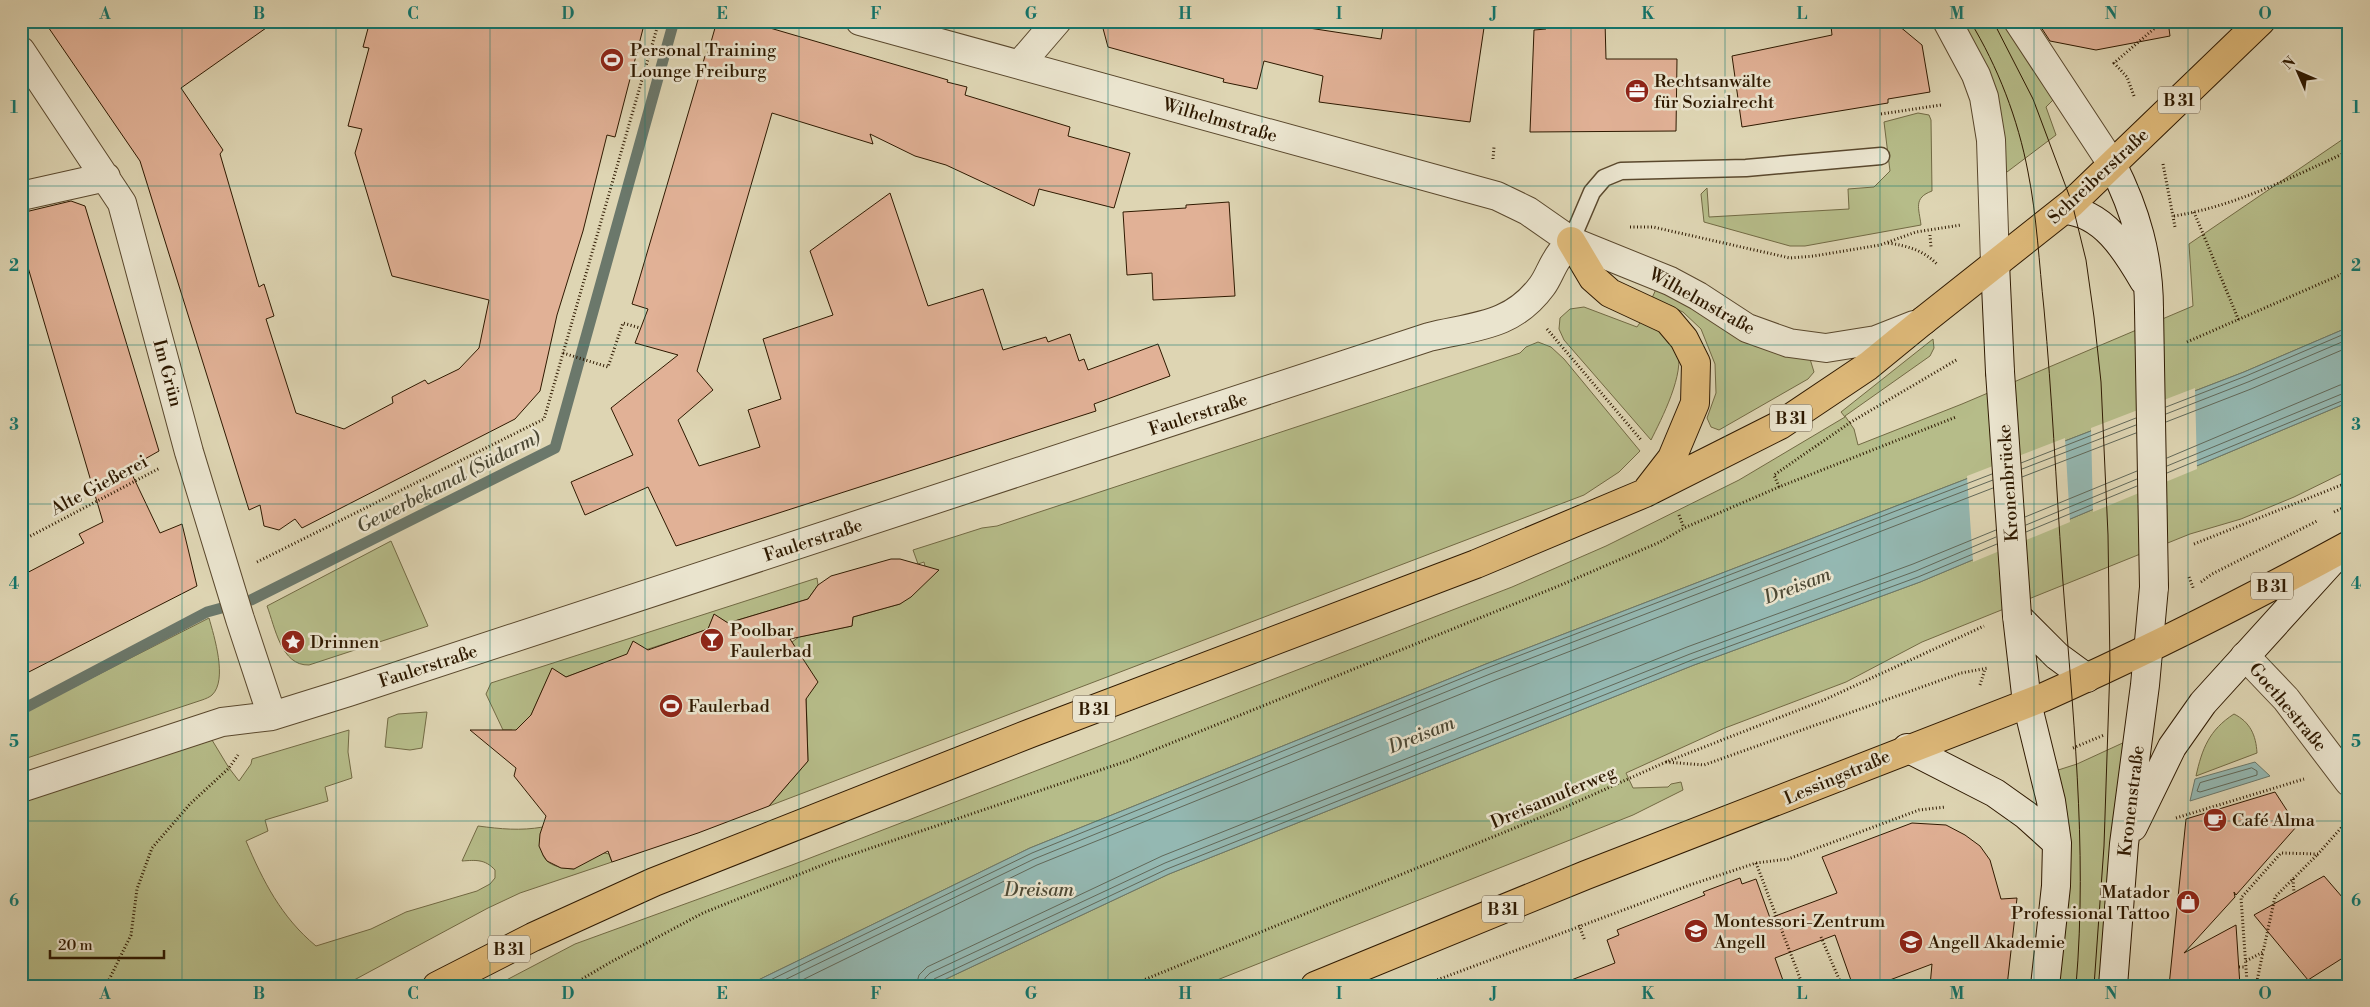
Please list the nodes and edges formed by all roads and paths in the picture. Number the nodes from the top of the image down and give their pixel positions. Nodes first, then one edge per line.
1 (659, 21) edge
2 (860, 21) edge
3 (1057, 21) edge
4 (1947, 21) edge
5 (2018, 21) edge
6 (2163, 21) edge
7 (2261, 21) edge
8 (21, 50) edge
9 (2114, 63) dead end
10 (1020, 64) junction
11 (1941, 104) dead end
12 (1881, 114) dead end
13 (2349, 150) edge
14 (1882, 156) dead end
15 (2112, 164) junction
16 (106, 177) junction
17 (21, 196) edge
18 (2064, 210) junction
19 (2194, 212) junction
20 (2174, 216) dead end
21 (1957, 226) dead end
22 (1622, 227) dead end
23 (1930, 235) dead end
24 (1571, 241) junction
25 (1887, 243) junction
26 (1931, 248) dead end
27 (1995, 264) junction
28 (1942, 270) dead end
29 (2349, 271) edge
30 (2149, 301) junction
31 (1923, 321) junction
32 (2239, 321) junction
33 (1542, 324) dead end
34 (640, 328) dead end
35 (2187, 342) dead end
36 (563, 353) junction
37 (1958, 359) dead end
38 (1956, 418) dead end
39 (1647, 447) dead end
40 (189, 452) junction
41 (2349, 482) edge
42 (1779, 487) junction
43 (1645, 493) junction
44 (2349, 505) edge
45 (2331, 514) dead end
46 (1679, 515) dead end
47 (2322, 518) dead end
48 (1684, 528) junction
49 (21, 542) edge
50 (2194, 544) dead end
51 (2347, 546) edge
52 (2188, 574) dead end
53 (228, 576) junction
54 (1984, 626) dead end
55 (2024, 630) junction
56 (2149, 647) junction
57 (2245, 656) junction
58 (1985, 669) dead end
59 (2087, 678) junction
60 (2027, 703) junction
61 (272, 716) junction
62 (2109, 733) dead end
63 (1907, 748) junction
64 (2070, 749) dead end
65 (238, 755) dead end
66 (1666, 762) junction
67 (2339, 769) edge
68 (21, 788) edge
69 (1948, 807) dead end
70 (2349, 819) edge
71 (2057, 843) junction
72 (2124, 844) junction
73 (2318, 854) junction
74 (1756, 863) junction
75 (2293, 879) junction
76 (2248, 882) dead end
77 (2252, 886) junction
78 (2294, 893) dead end
79 (1579, 925) junction
80 (1821, 937) dead end
81 (1584, 941) dead end
82 (2263, 952) junction
83 (2246, 961) junction
84 (2238, 967) dead end
85 (2246, 967) junction
86 (106, 986) edge
87 (437, 986) edge
88 (570, 986) edge
89 (1129, 986) edge
90 (1314, 986) edge
91 (1421, 986) edge
92 (1803, 986) edge
93 (1842, 986) edge
94 (2045, 986) edge
95 (2113, 986) edge
96 (2244, 986) edge
97 (2256, 986) edge

1 - 36 path
2 - 10 street, Wilhelmstraße
3 - 10 street
4 - 27 street, Kronenbrücke
5 - 15 street
6 - 9 path
7 - 15 main road, Schreiberstraße / B 31
8 - 16 street, Im Grün
10 - 24 street, Wilhelmstraße
11 - 12 path
13 - 19 path
14 - 24 lane
15 - 18 main road, Schreiberstraße / B 31
15 - 30 street
16 - 17 street
16 - 40 street, Im Grün
18 - 27 main road, Schreiberstraße / B 31
18 - 30 street
19 - 20 path
19 - 32 path
21 - 25 path
22 - 25 path
23 - 26 path
24 - 31 street, Wilhelmstraße
24 - 43 main road
24 - 61 street, Faulerstraße
25 - 28 path
27 - 31 main road, B 31
27 - 55 street, Kronenbrücke, bridge
29 - 32 path
30 - 56 street, bridge
31 - 43 main road, B 31
32 - 35 path
33 - 39 path
34 - 36 path
36 - 53 path
37 - 42 path
38 - 42 path
40 - 49 path, Alte Gießerei
40 - 53 street, Im Grün
41 - 50 path
42 - 48 path
43 - 87 main road, B 31
44 - 45 path
46 - 48 path
47 - 52 path
48 - 88 path
51 - 56 main road, Lessingstraße / B 31
51 - 57 street
53 - 61 street, Im Grün
54 - 66 path, Dreisamuferweg
55 - 59 street
55 - 60 street, Kronenbrücke
56 - 59 main road, Lessingstraße / B 31
56 - 72 street, Kronenstraße
57 - 67 street, Goethestraße
57 - 72 street
58 - 66 path
59 - 60 main road, Lessingstraße / B 31
60 - 63 main road, Lessingstraße / B 31
60 - 71 street
61 - 68 street, Faulerstraße
62 - 64 path
63 - 71 street
63 - 90 main road, Lessingstraße / B 31
65 - 86 path
66 - 89 path, Dreisamuferweg
67 - 72 path
69 - 74 path
70 - 73 path
71 - 94 street
72 - 95 street, Kronenstraße
73 - 75 path
73 - 77 path
74 - 79 path
74 - 92 path
75 - 78 path
75 - 82 path
76 - 77 path
77 - 83 path
79 - 81 path
79 - 91 path
80 - 93 path
82 - 83 path
82 - 97 path
83 - 85 path
84 - 85 path
85 - 96 path

